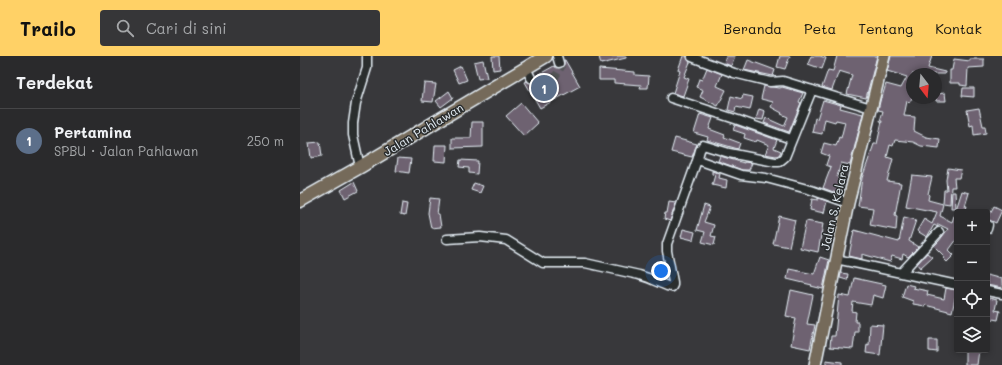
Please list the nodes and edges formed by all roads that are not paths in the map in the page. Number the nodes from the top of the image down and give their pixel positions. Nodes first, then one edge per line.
1 (367, 56) edge
2 (546, 56) edge
3 (884, 56) edge
4 (692, 57) edge
5 (812, 90) junction
6 (671, 98) dead end
7 (871, 108) junction
8 (791, 139) junction
9 (697, 161) junction
10 (360, 167) junction
11 (300, 201) edge
12 (848, 203) junction
13 (939, 232) dead end
14 (447, 239) dead end
15 (836, 259) junction
16 (901, 272) junction
17 (954, 284) edge
18 (990, 292) edge
19 (1002, 294) edge
20 (815, 365) edge

1 - 10 street
2 - 10 highway, Jalan Pahlawan
3 - 7 main road, Jalan S. Kelara
4 - 5 street
5 - 7 street
5 - 8 street
6 - 8 street
7 - 12 main road, Jalan S. Kelara
8 - 9 street
9 - 12 street
9 - 14 street
10 - 11 highway, Jalan Pahlawan
12 - 15 main road, Jalan S. Kelara
13 - 16 street
15 - 16 street
15 - 20 main road, Jalan S. Kelara
16 - 17 street
18 - 19 street

